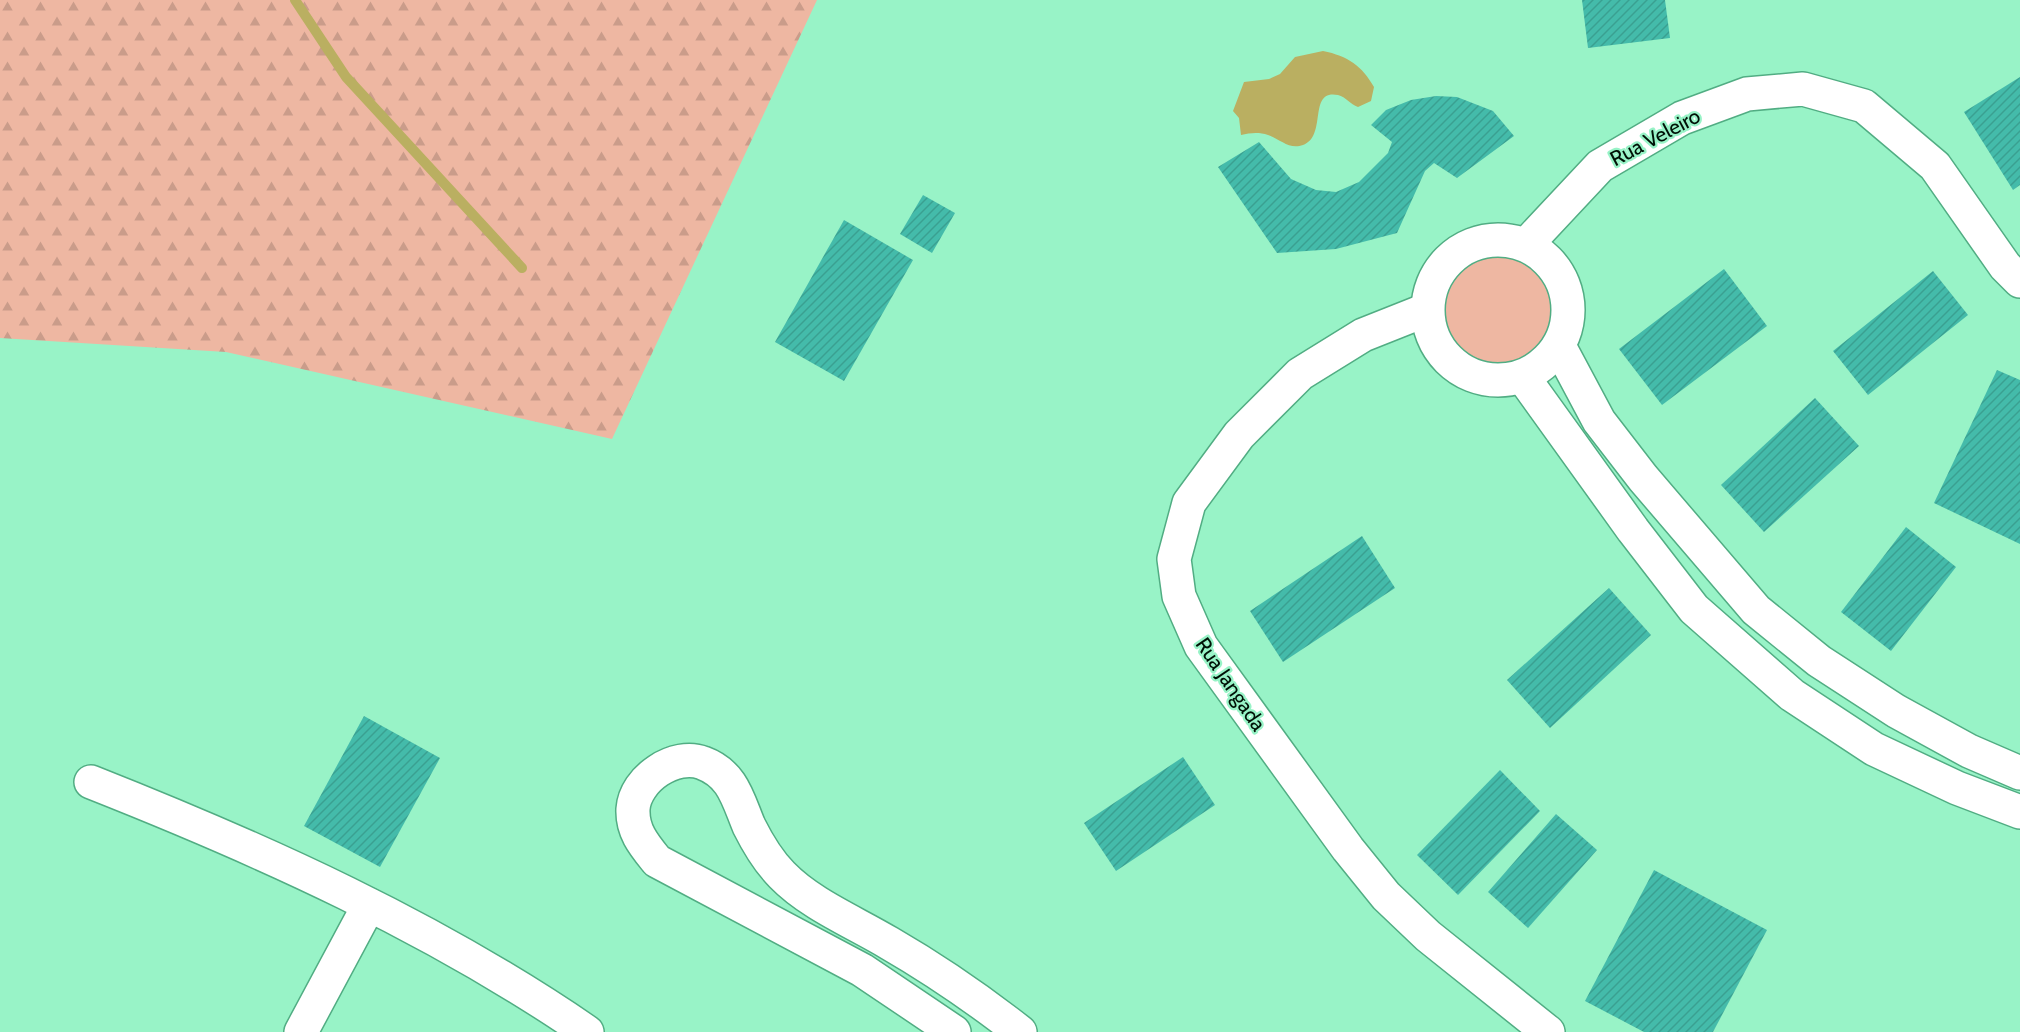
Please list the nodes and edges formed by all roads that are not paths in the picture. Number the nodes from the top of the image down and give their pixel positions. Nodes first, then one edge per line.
1 (1526, 245) junction
2 (2020, 281) edge
3 (1426, 310) junction
4 (1559, 346) junction
5 (1523, 377) junction
6 (2020, 772) edge
7 (91, 782) dead end
8 (2020, 812) edge
9 (369, 905) junction
10 (301, 1032) edge
11 (587, 1032) edge
12 (954, 1032) edge
13 (1020, 1032) edge
14 (1548, 1032) edge

1 - 2 street, Rua Veleiro
1 - 3 street
1 - 4 street
3 - 5 street
3 - 14 street, Rua Jangada
4 - 5 street
4 - 6 street
5 - 8 street
7 - 9 street
9 - 10 street
9 - 11 street
12 - 13 street

